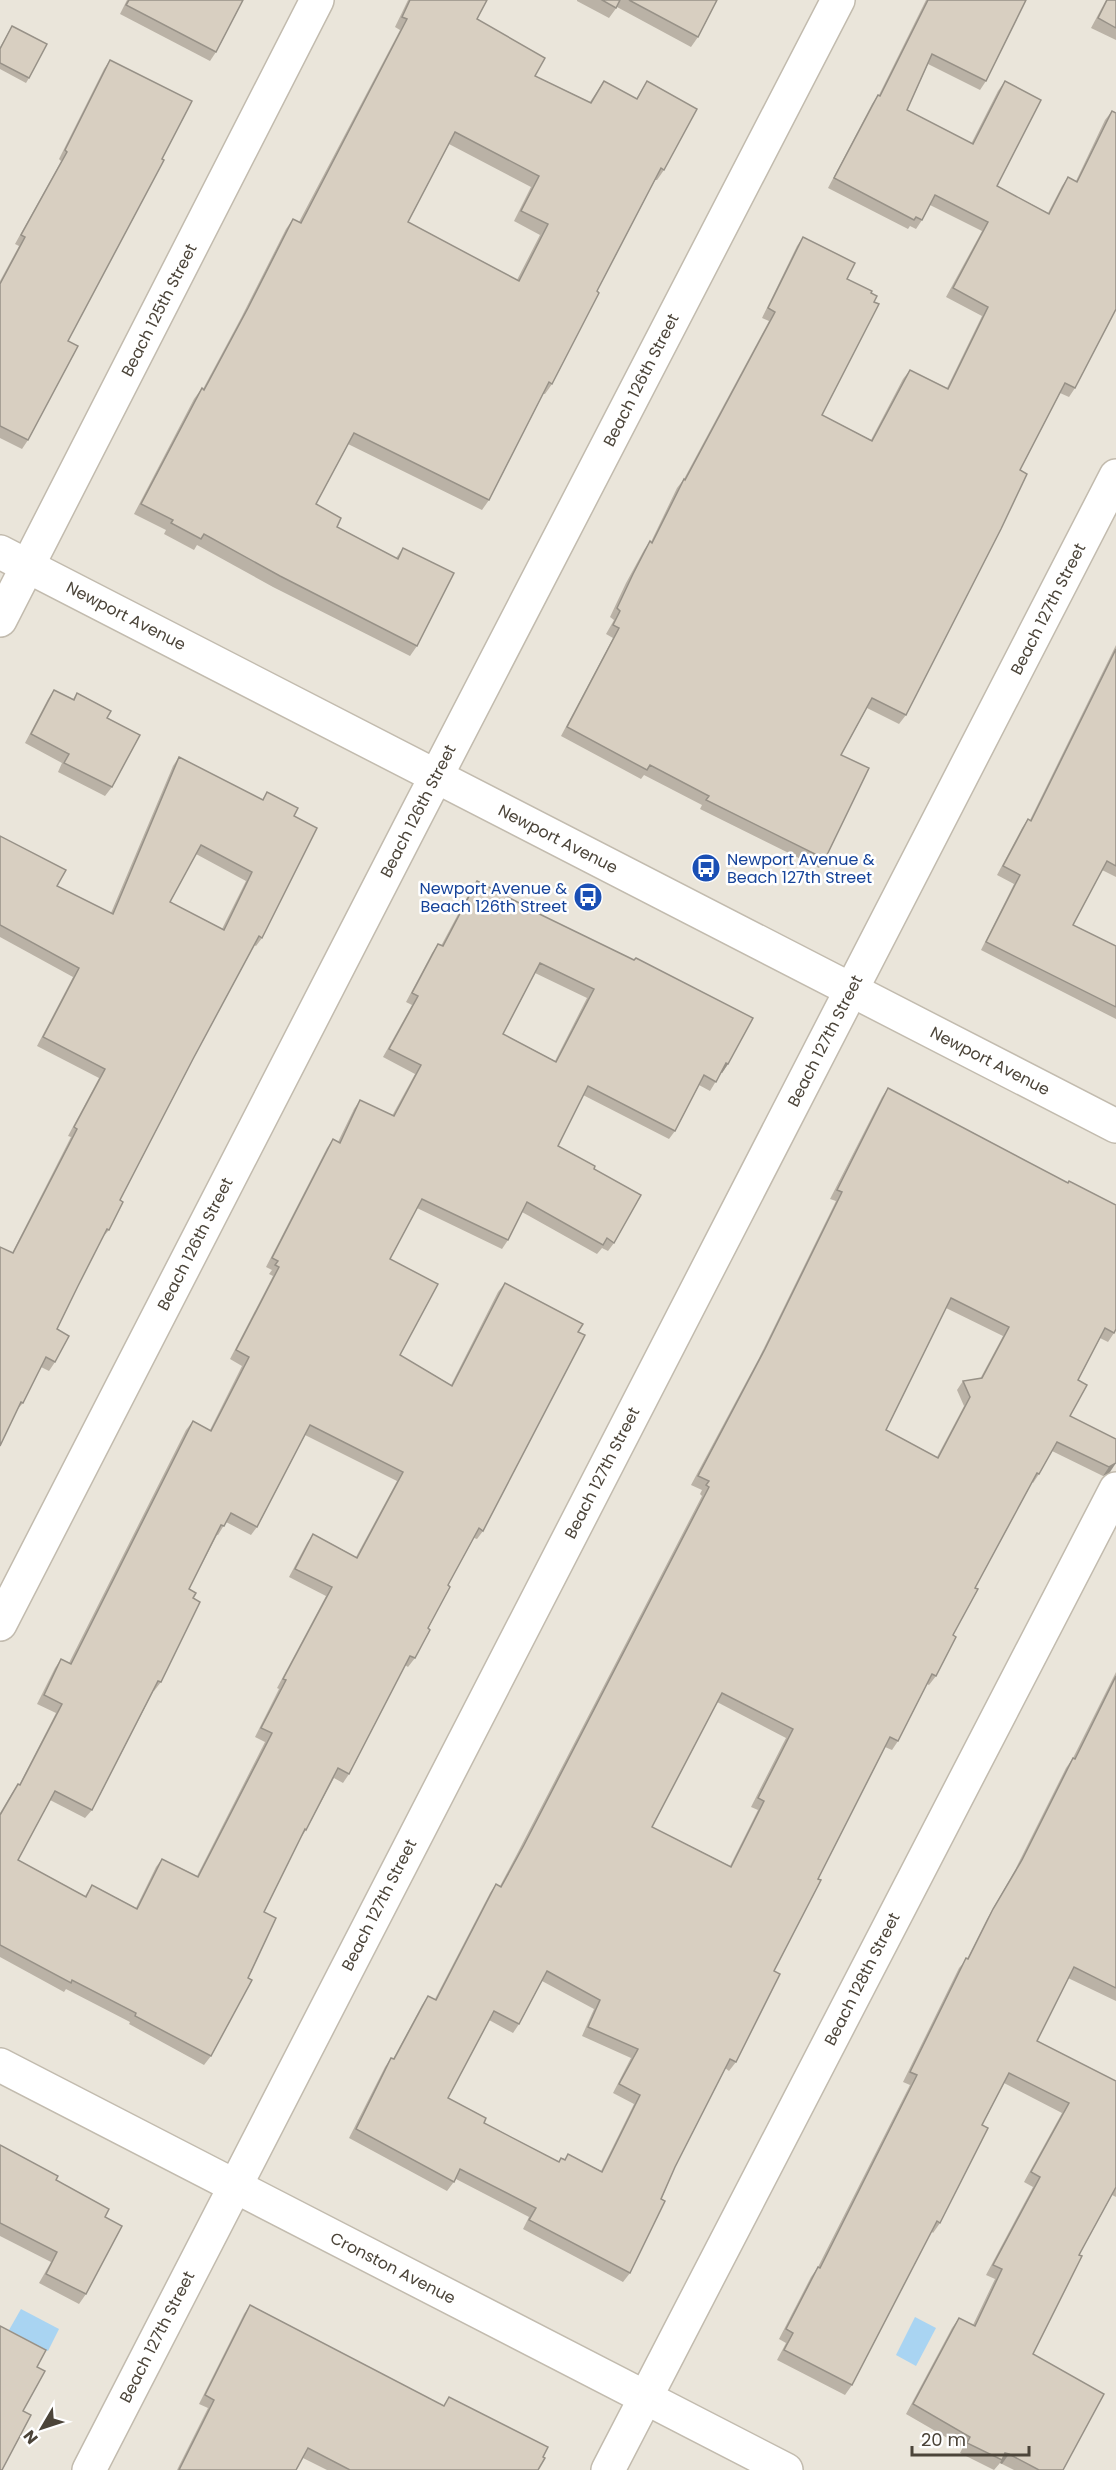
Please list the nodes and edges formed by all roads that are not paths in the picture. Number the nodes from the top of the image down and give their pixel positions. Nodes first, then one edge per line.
1 (317, 0) edge
2 (838, 0) edge
3 (1116, 476) edge
4 (14, 559) edge
5 (0, 620) edge
6 (436, 776) junction
7 (851, 990) junction
8 (1116, 1126) edge
9 (1116, 1489) edge
10 (0, 1624) edge
11 (0, 2065) edge
12 (234, 2186) junction
13 (645, 2397) junction
14 (89, 2470) edge
15 (608, 2470) edge
16 (786, 2470) edge

1 - 4 street, Beach 125th Street
2 - 6 street, Beach 126th Street
3 - 7 street, Beach 127th Street
4 - 5 street, Beach 125th Street
4 - 6 street, Newport Avenue
6 - 7 street, Newport Avenue
6 - 10 street, Beach 126th Street
7 - 8 street, Newport Avenue
7 - 12 street, Beach 127th Street
9 - 13 street, Beach 128th Street
11 - 12 street, Cronston Avenue
12 - 13 street, Cronston Avenue
12 - 14 street, Beach 127th Street
13 - 15 street, Beach 128th Street
13 - 16 street, Cronston Avenue

